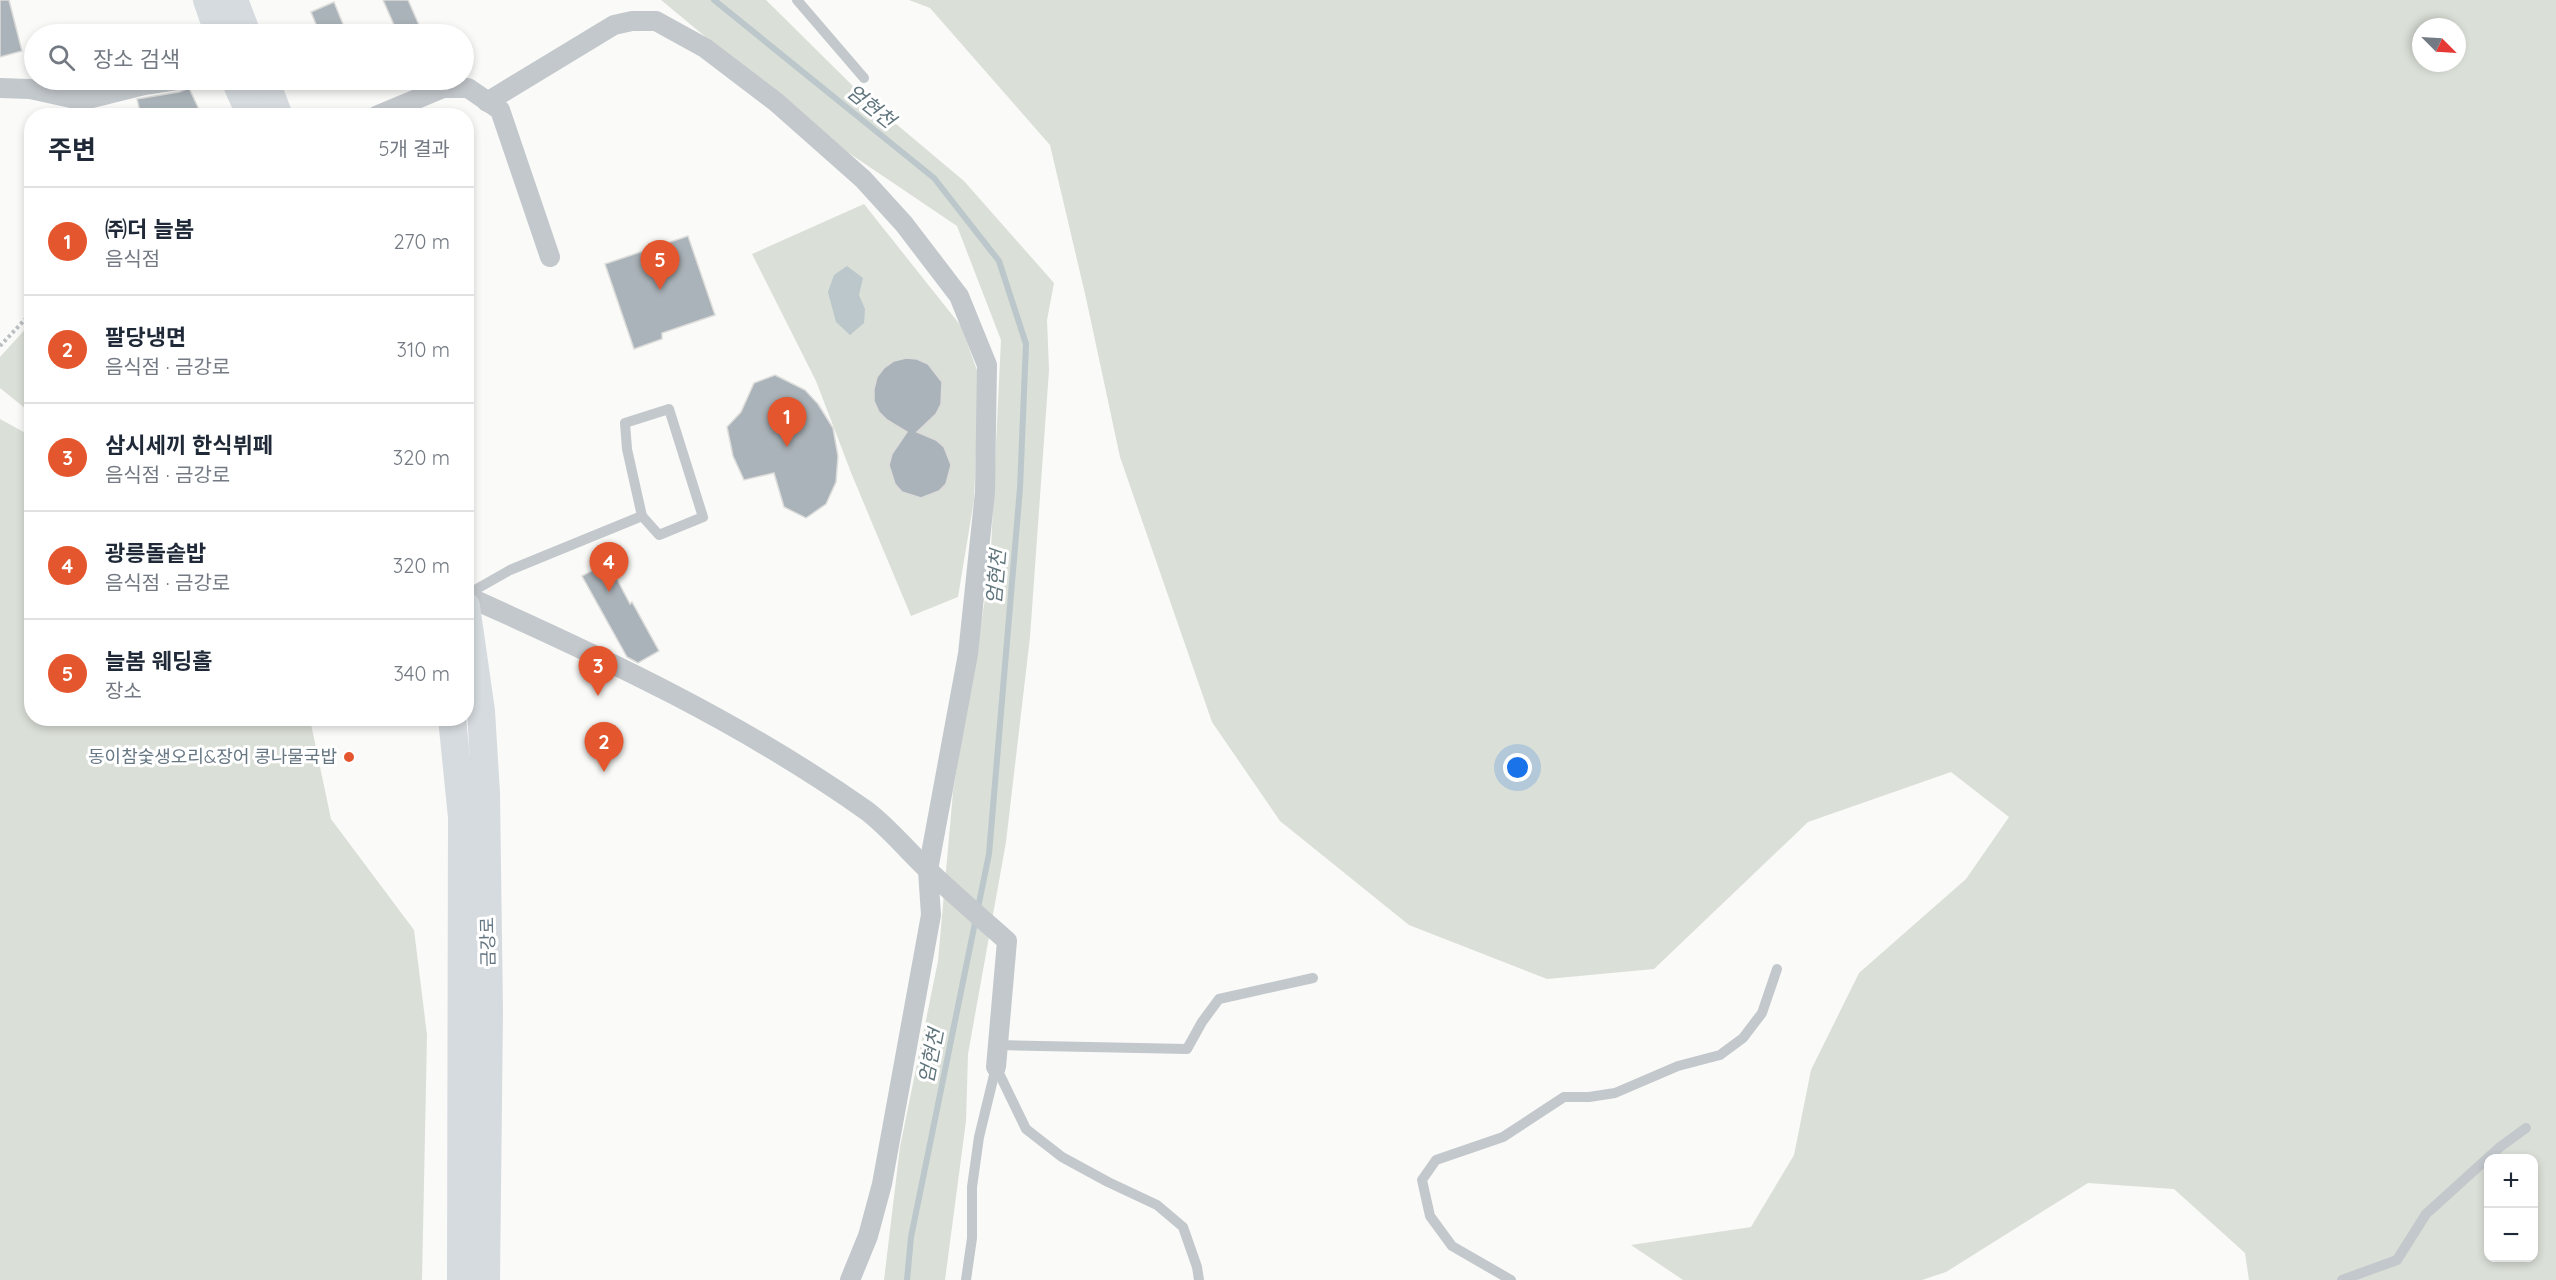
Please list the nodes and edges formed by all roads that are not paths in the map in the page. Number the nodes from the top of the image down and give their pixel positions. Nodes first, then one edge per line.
1 (207, 0) edge
2 (234, 0) edge
3 (797, 0) edge
4 (215, 24) edge
5 (243, 24) edge
6 (864, 78) dead end
7 (0, 88) edge
8 (24, 89) edge
9 (35, 90) edge
10 (124, 90) edge
11 (239, 90) edge
12 (268, 90) edge
13 (438, 90) edge
14 (471, 90) edge
15 (488, 102) junction
16 (247, 108) edge
17 (276, 108) edge
18 (394, 108) edge
19 (550, 257) dead end
20 (642, 516) junction
21 (474, 591) edge
22 (474, 600) edge
23 (474, 662) edge
24 (453, 726) edge
25 (928, 870) junction
26 (1777, 969) dead end
27 (1313, 978) dead end
28 (998, 1045) junction
29 (996, 1067) junction
30 (2526, 1128) dead end
31 (461, 1280) edge
32 (486, 1280) edge
33 (850, 1280) edge
34 (966, 1280) edge
35 (1199, 1280) edge
36 (1511, 1280) edge
37 (2342, 1280) edge

1 - 4 main road
2 - 5 main road
3 - 6 lane
7 - 8 street
9 - 10 street
11 - 16 main road
12 - 17 main road
13 - 18 street
14 - 15 street
15 - 19 street
15 - 25 street
20 - 20 lane
20 - 21 lane
22 - 25 street
23 - 32 main road, 금강로
24 - 31 main road, 금강로
25 - 28 street
25 - 33 street
26 - 36 lane
27 - 28 lane
28 - 29 street
29 - 34 lane
29 - 35 lane
30 - 37 lane

